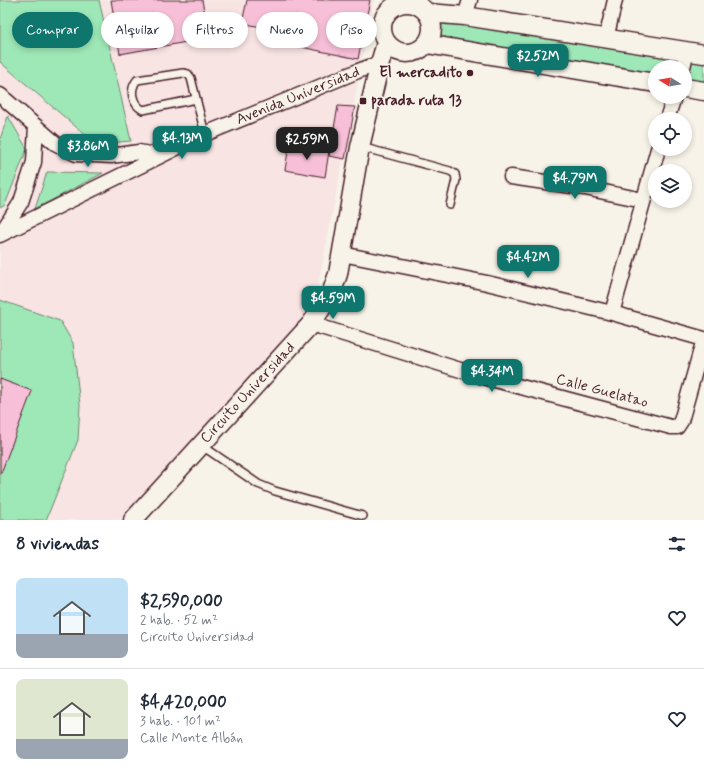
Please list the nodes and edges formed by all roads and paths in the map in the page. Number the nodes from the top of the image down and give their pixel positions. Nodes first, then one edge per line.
1 (615, 0) edge
2 (407, 1) edge
3 (467, 8) edge
4 (428, 13) junction
5 (606, 39) junction
6 (386, 43) junction
7 (427, 44) junction
8 (691, 57) edge
9 (380, 63) junction
10 (648, 82) edge
11 (692, 89) edge
12 (704, 91) edge
13 (0, 95) edge
14 (196, 100) junction
15 (36, 126) junction
16 (205, 134) junction
17 (360, 147) junction
18 (160, 156) junction
19 (656, 156) edge
20 (511, 177) dead end
21 (643, 200) junction
22 (450, 205) dead end
23 (0, 235) edge
24 (342, 254) junction
25 (612, 312) junction
26 (311, 324) junction
27 (704, 339) edge
28 (200, 444) junction
29 (363, 516) dead end
30 (133, 520) edge

1 - 5 street
2 - 4 street
2 - 6 street
3 - 4 street
3 - 5 street
4 - 7 street
5 - 8 street
6 - 7 street
6 - 9 street, Circuito Universidad
7 - 10 street
9 - 16 street, Avenida Universidad
9 - 17 street, Circuito Universidad
11 - 12 street
13 - 15 street
14 - 14 lane
14 - 16 lane
15 - 18 street
15 - 23 street
16 - 18 street, Avenida Universidad
17 - 22 lane
17 - 24 street, Circuito Universidad
18 - 23 street, Avenida Universidad
19 - 21 street
20 - 21 street
21 - 25 street
24 - 25 street
24 - 26 street, Circuito Universidad
25 - 27 street
26 - 27 street, Calle Guelatao
26 - 28 street, Circuito Universidad
28 - 29 lane
28 - 30 street, Circuito Universidad

